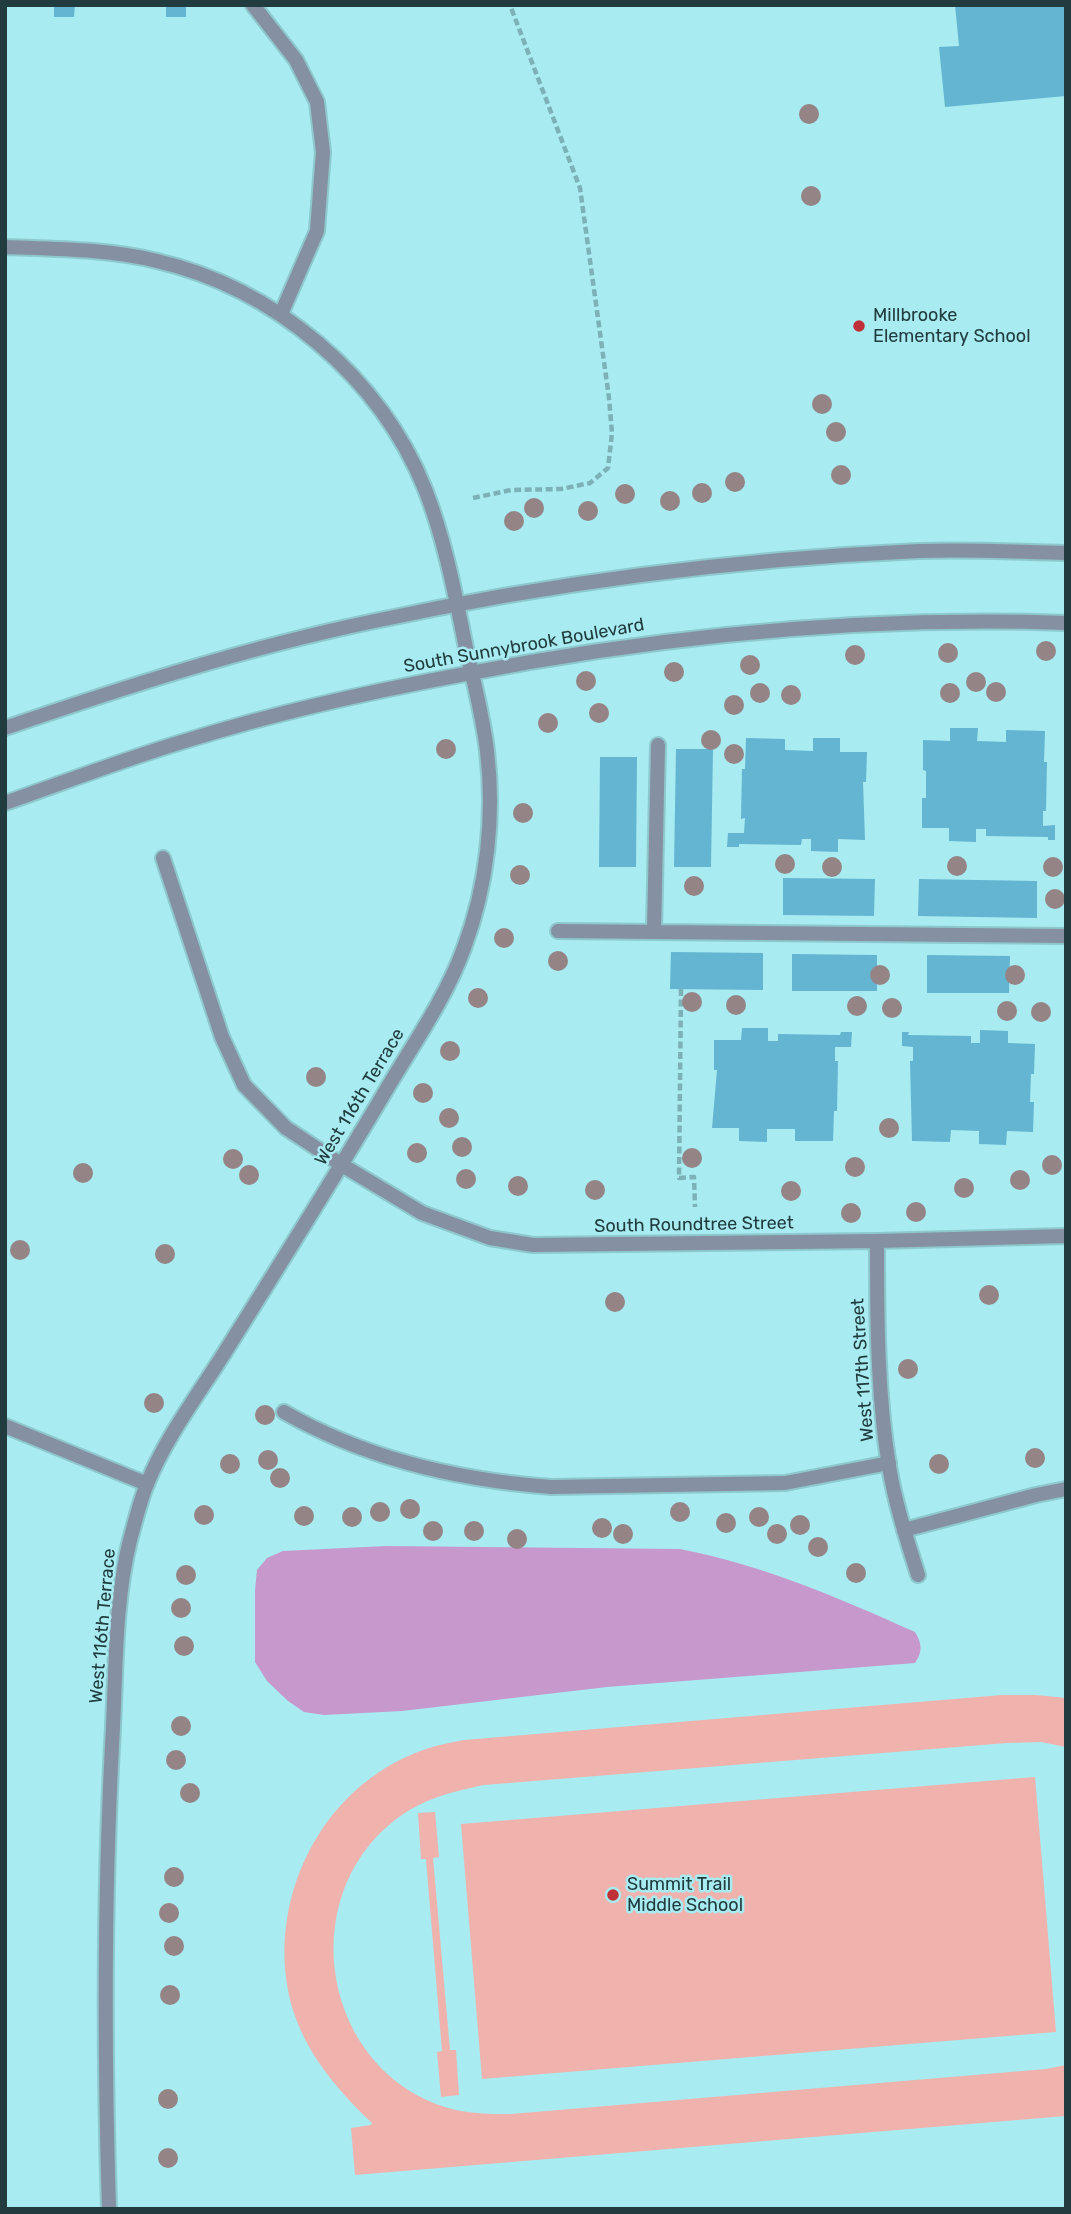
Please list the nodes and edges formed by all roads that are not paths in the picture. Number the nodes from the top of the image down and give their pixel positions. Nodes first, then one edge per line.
1 (253, 5) edge
2 (5, 247) edge
3 (281, 314) junction
4 (1066, 553) edge
5 (457, 604) junction
6 (1066, 623) edge
7 (472, 672) junction
8 (5, 728) edge
9 (658, 745) dead end
10 (5, 803) edge
11 (163, 858) dead end
12 (558, 931) dead end
13 (653, 931) junction
14 (1066, 936) edge
15 (342, 1165) junction
16 (1066, 1236) edge
17 (877, 1241) junction
18 (284, 1412) dead end
19 (5, 1426) edge
20 (889, 1463) junction
21 (147, 1484) junction
22 (1066, 1489) edge
23 (904, 1530) junction
24 (918, 1575) dead end
25 (109, 2209) edge

1 - 3 street
2 - 3 street, West 116th Terrace
3 - 5 street, West 116th Terrace
4 - 5 street
5 - 7 street, West 116th Terrace
5 - 8 street
6 - 7 street, South Sunnybrook Boulevard
7 - 10 street, South Sunnybrook Boulevard
7 - 15 street, West 116th Terrace
9 - 13 street
11 - 15 street, South Roundtree Street
12 - 13 street
13 - 14 street
15 - 17 street, South Roundtree Street
15 - 21 street, West 116th Terrace
16 - 17 street, South Roundtree Street
17 - 20 street, West 117th Street
18 - 20 street
19 - 21 street
20 - 23 street, West 117th Street
21 - 25 street, West 116th Terrace
22 - 23 street
23 - 24 street, West 117th Street

